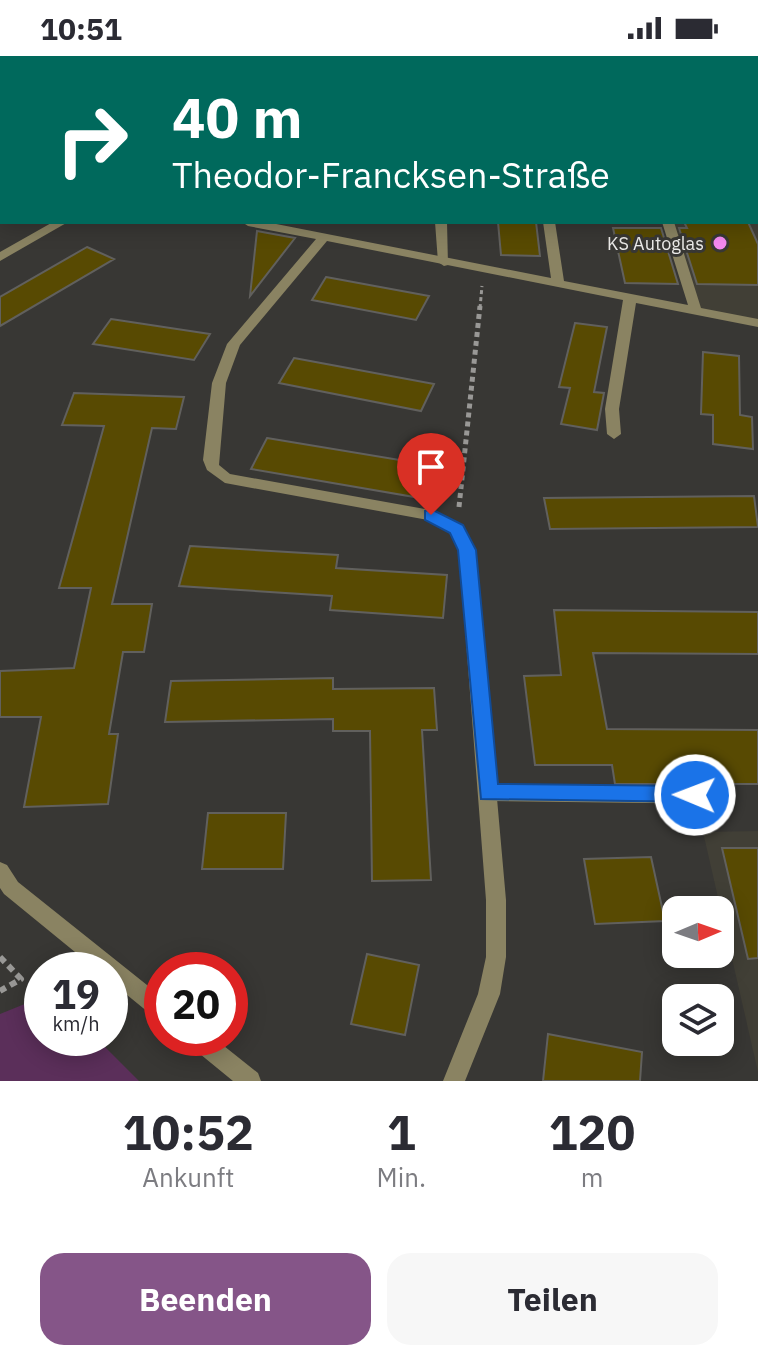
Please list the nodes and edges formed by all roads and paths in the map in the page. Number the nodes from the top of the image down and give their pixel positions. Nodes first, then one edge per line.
1 (58, 224) edge
2 (258, 224) edge
3 (441, 224) edge
4 (549, 224) edge
5 (669, 224) edge
6 (324, 237) junction
7 (0, 257) edge
8 (444, 262) junction
9 (487, 270) junction
10 (558, 284) junction
11 (630, 298) junction
12 (696, 311) junction
13 (758, 323) edge
14 (614, 434) dead end
15 (457, 529) junction
16 (489, 793) junction
17 (725, 796) dead end
18 (4, 885) edge
19 (0, 957) edge
20 (0, 991) edge
21 (144, 996) edge
22 (219, 1056) edge
23 (250, 1081) edge
24 (454, 1081) edge

1 - 7 street
2 - 6 street
3 - 8 street
4 - 10 street
5 - 12 street
6 - 8 street
6 - 15 street
8 - 9 street
9 - 10 street
9 - 15 path
10 - 11 street
11 - 12 street
11 - 14 street
12 - 13 street
15 - 16 street
16 - 17 street
16 - 24 street
18 - 21 street
19 - 20 path
22 - 23 street

